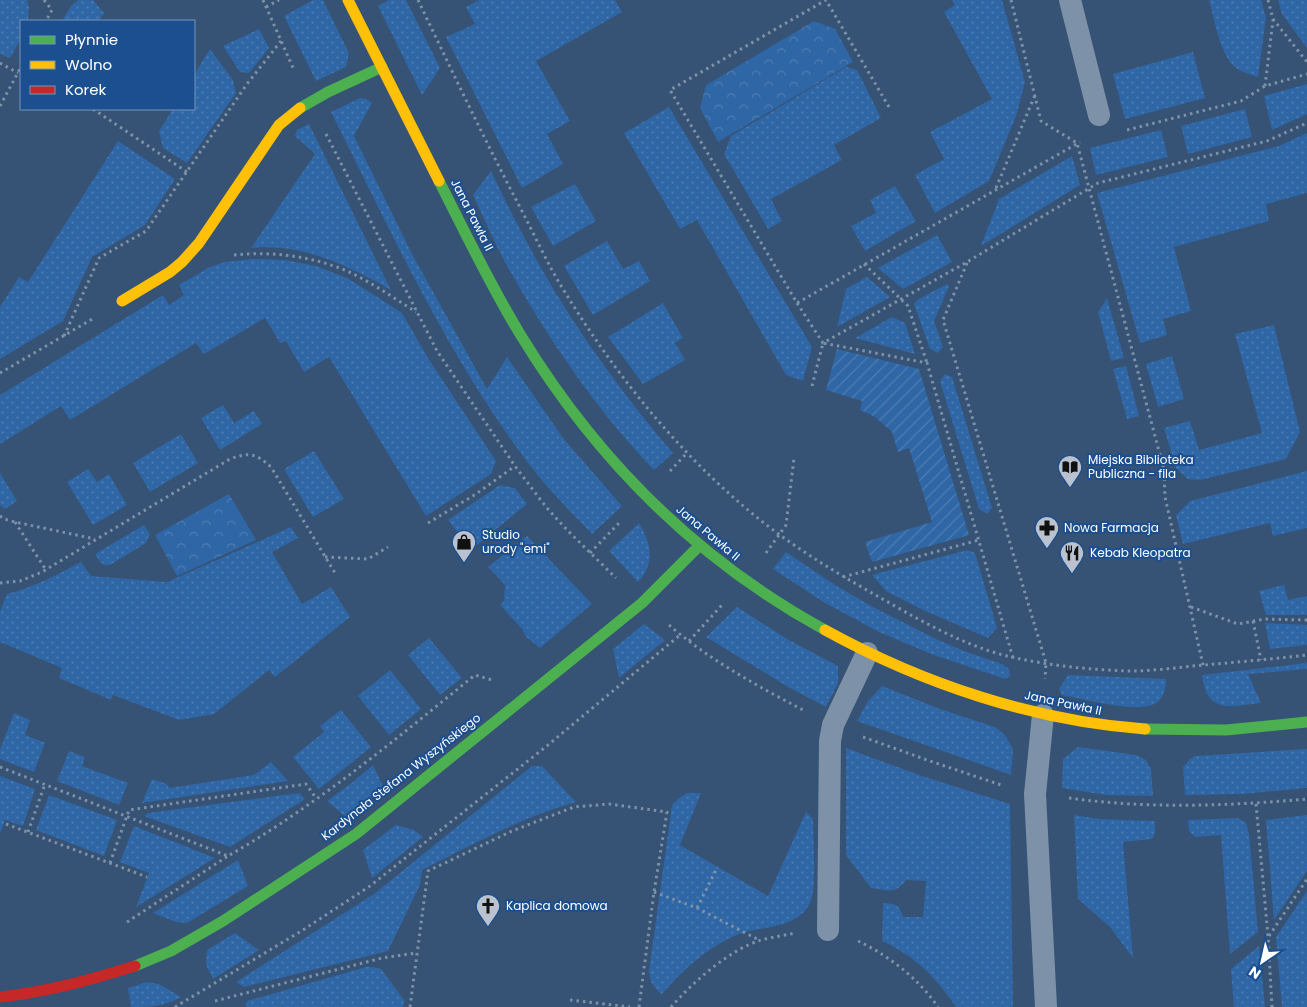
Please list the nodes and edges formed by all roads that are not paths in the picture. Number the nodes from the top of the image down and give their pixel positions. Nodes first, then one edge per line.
1 (1070, 0) edge
2 (351, 1) edge
3 (382, 67) junction
4 (1099, 115) dead end
5 (122, 301) road end
6 (699, 546) junction
7 (867, 653) junction
8 (1043, 715) junction
9 (1307, 722) edge
10 (828, 930) road end
11 (0, 997) edge
12 (1046, 1007) edge

1 - 4 lane
2 - 3 street, Jana Pawła II
3 - 5 street
3 - 6 street, Jana Pawła II
6 - 7 street, Jana Pawła II
6 - 11 street, Kardynała Stefana Wyszyńskiego
7 - 8 street, Jana Pawła II
7 - 10 lane
8 - 9 street, Jana Pawła II
8 - 12 lane

